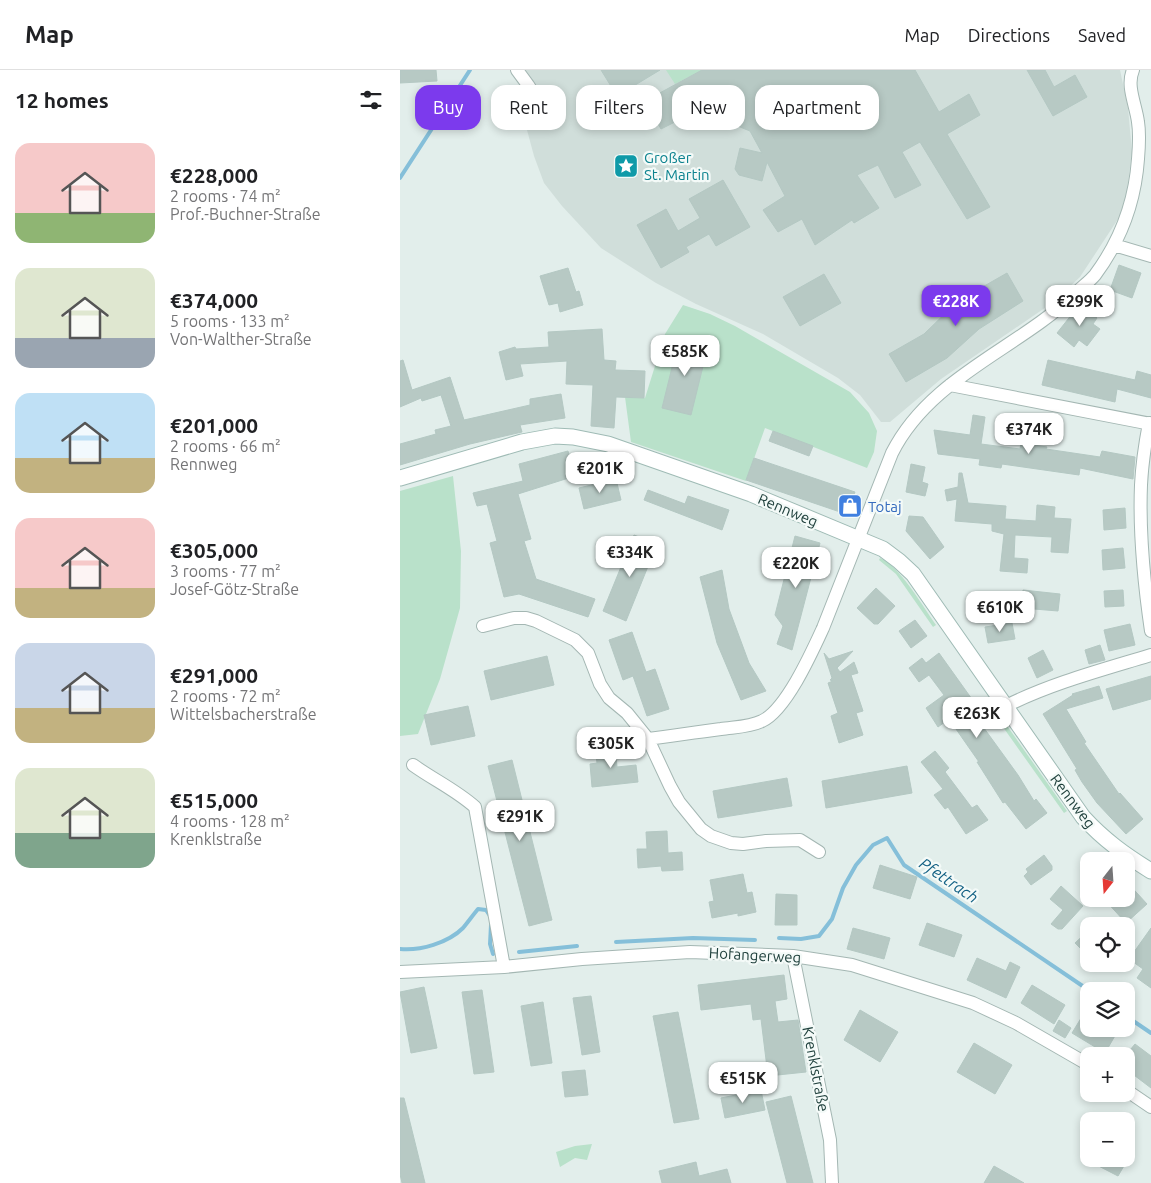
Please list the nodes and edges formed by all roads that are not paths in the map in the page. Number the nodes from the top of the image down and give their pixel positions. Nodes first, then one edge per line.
1 (517, 70) edge
2 (1133, 70) edge
3 (528, 85) edge
4 (1114, 245) junction
5 (1151, 256) edge
6 (950, 385) junction
7 (1150, 424) edge
8 (400, 478) edge
9 (858, 538) junction
10 (483, 626) dead end
11 (1151, 631) edge
12 (1151, 655) edge
13 (1006, 706) junction
14 (648, 739) junction
15 (413, 765) dead end
16 (819, 852) dead end
17 (1151, 871) edge
18 (793, 956) junction
19 (504, 967) junction
20 (400, 972) edge
21 (1080, 1060) edge
22 (1135, 1096) edge
23 (1151, 1107) edge
24 (832, 1183) edge

1 - 3 street
2 - 4 street
4 - 5 street
4 - 6 street
6 - 7 street
6 - 9 street
7 - 11 street
8 - 9 main road, Rennweg
9 - 13 main road, Rennweg
9 - 14 street
10 - 14 street
12 - 13 street
13 - 17 main road, Rennweg
14 - 16 street
15 - 19 street
18 - 19 street, Hofangerweg
18 - 21 street, Hofangerweg
18 - 24 street, Krenklstraße
19 - 20 street, Hofangerweg
22 - 23 street

